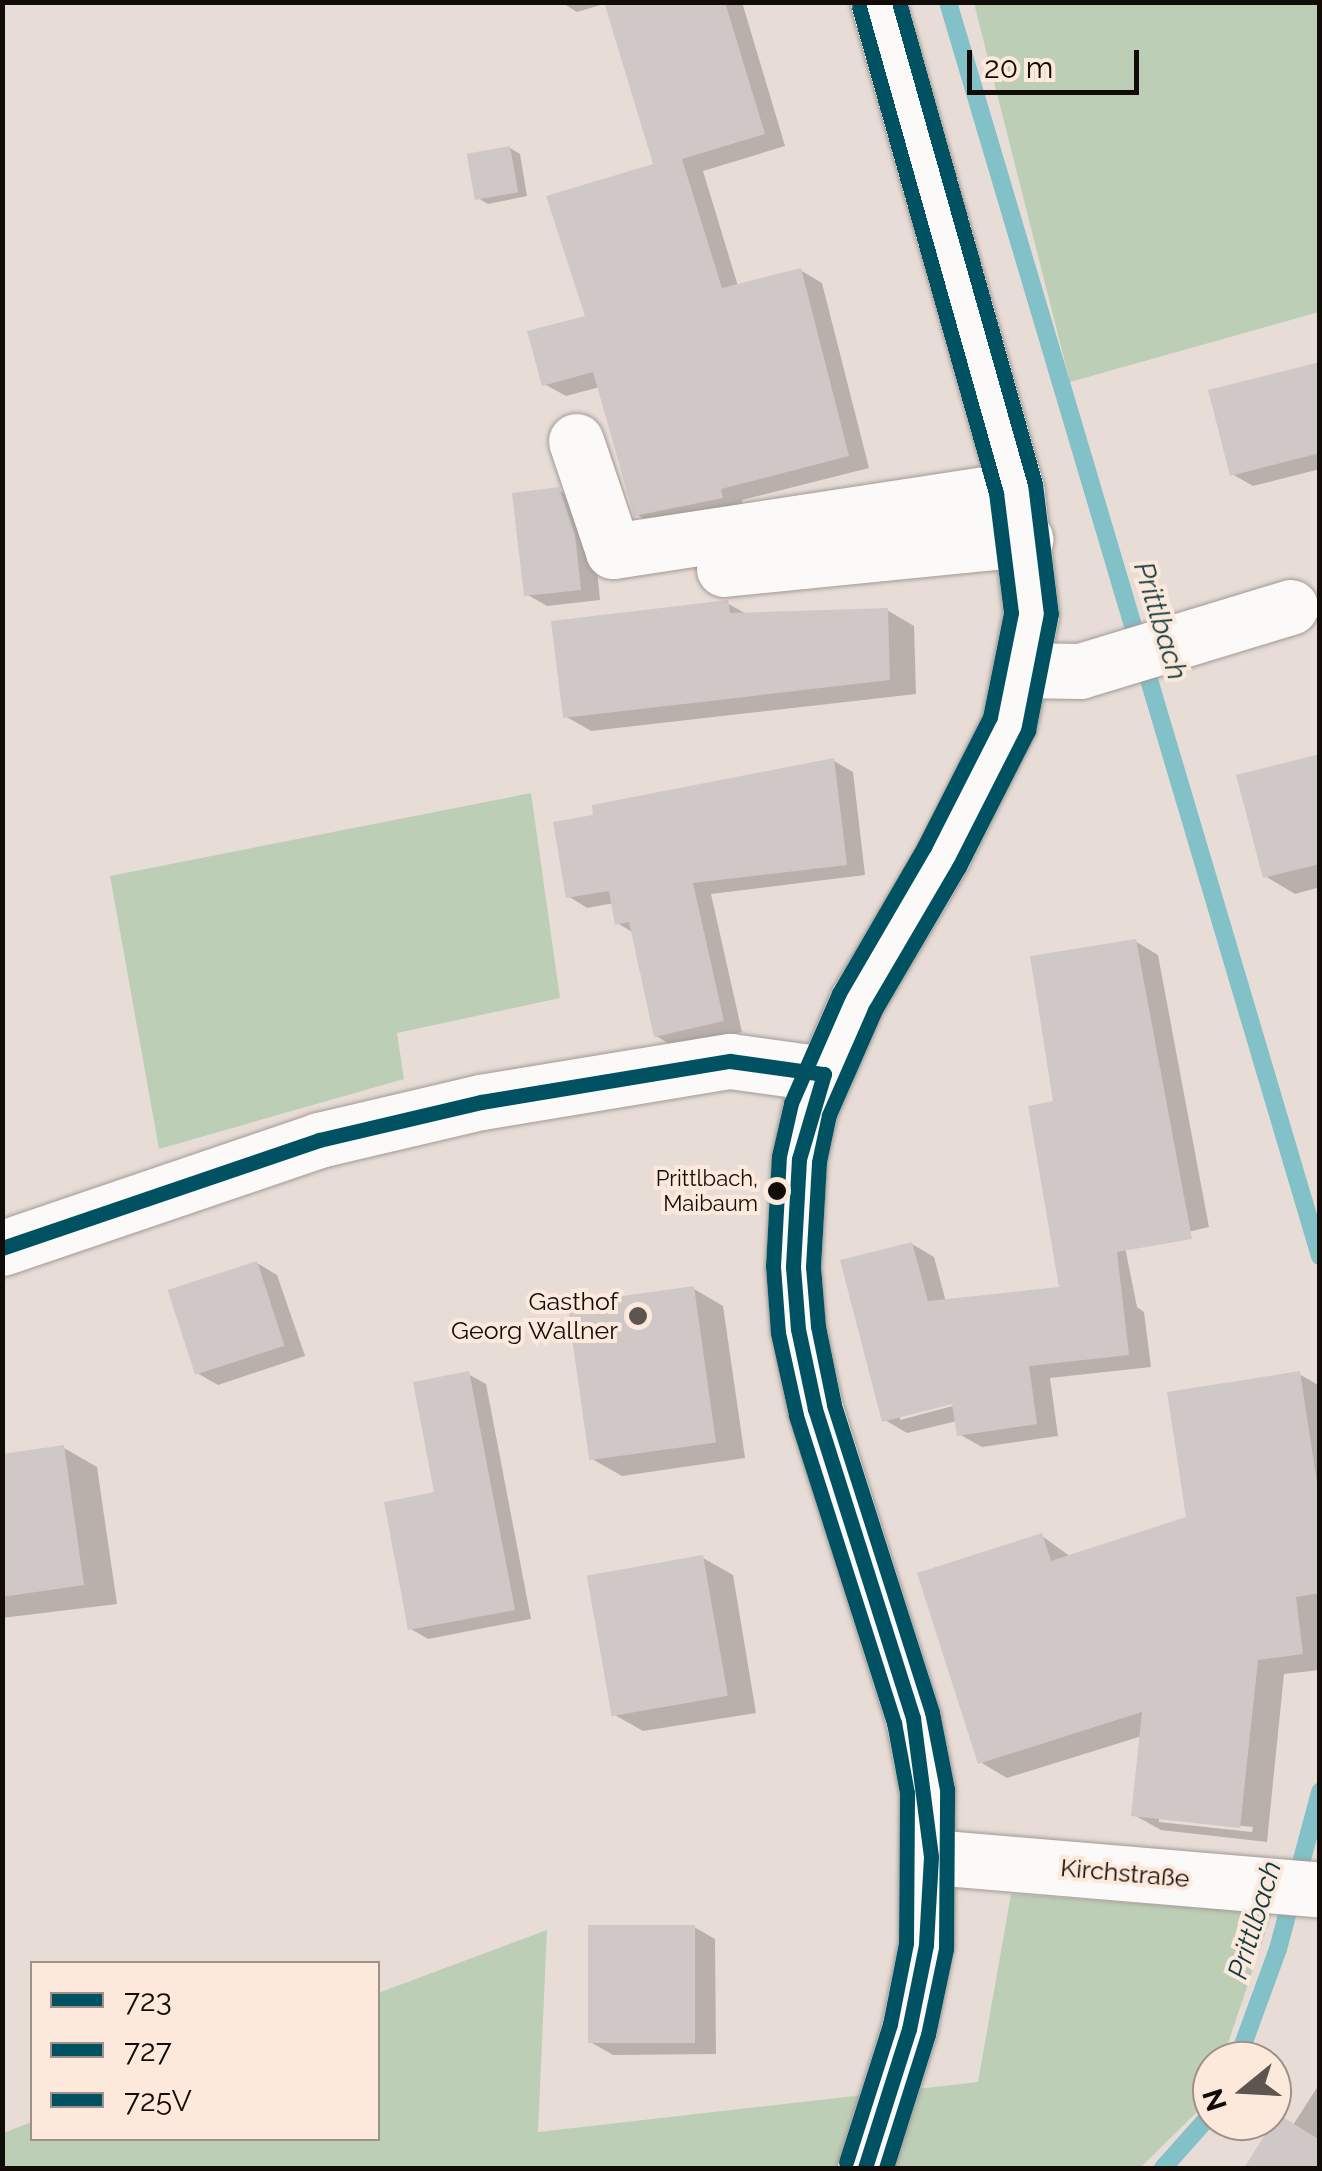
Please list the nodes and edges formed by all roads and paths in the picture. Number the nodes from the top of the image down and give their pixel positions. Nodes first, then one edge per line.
1 (878, 2) edge
2 (576, 441) dead end
3 (1021, 514) junction
4 (724, 570) dead end
5 (1291, 607) dead end
6 (1022, 670) junction
7 (824, 1074) junction
8 (2, 1248) edge
9 (931, 1857) junction
10 (1320, 1890) edge
11 (865, 2168) edge

1 - 3 street
2 - 3 street
3 - 4 street
3 - 6 street
5 - 6 street
6 - 7 street
7 - 8 street
7 - 9 street
9 - 10 street, Kirchstraße
9 - 11 street

